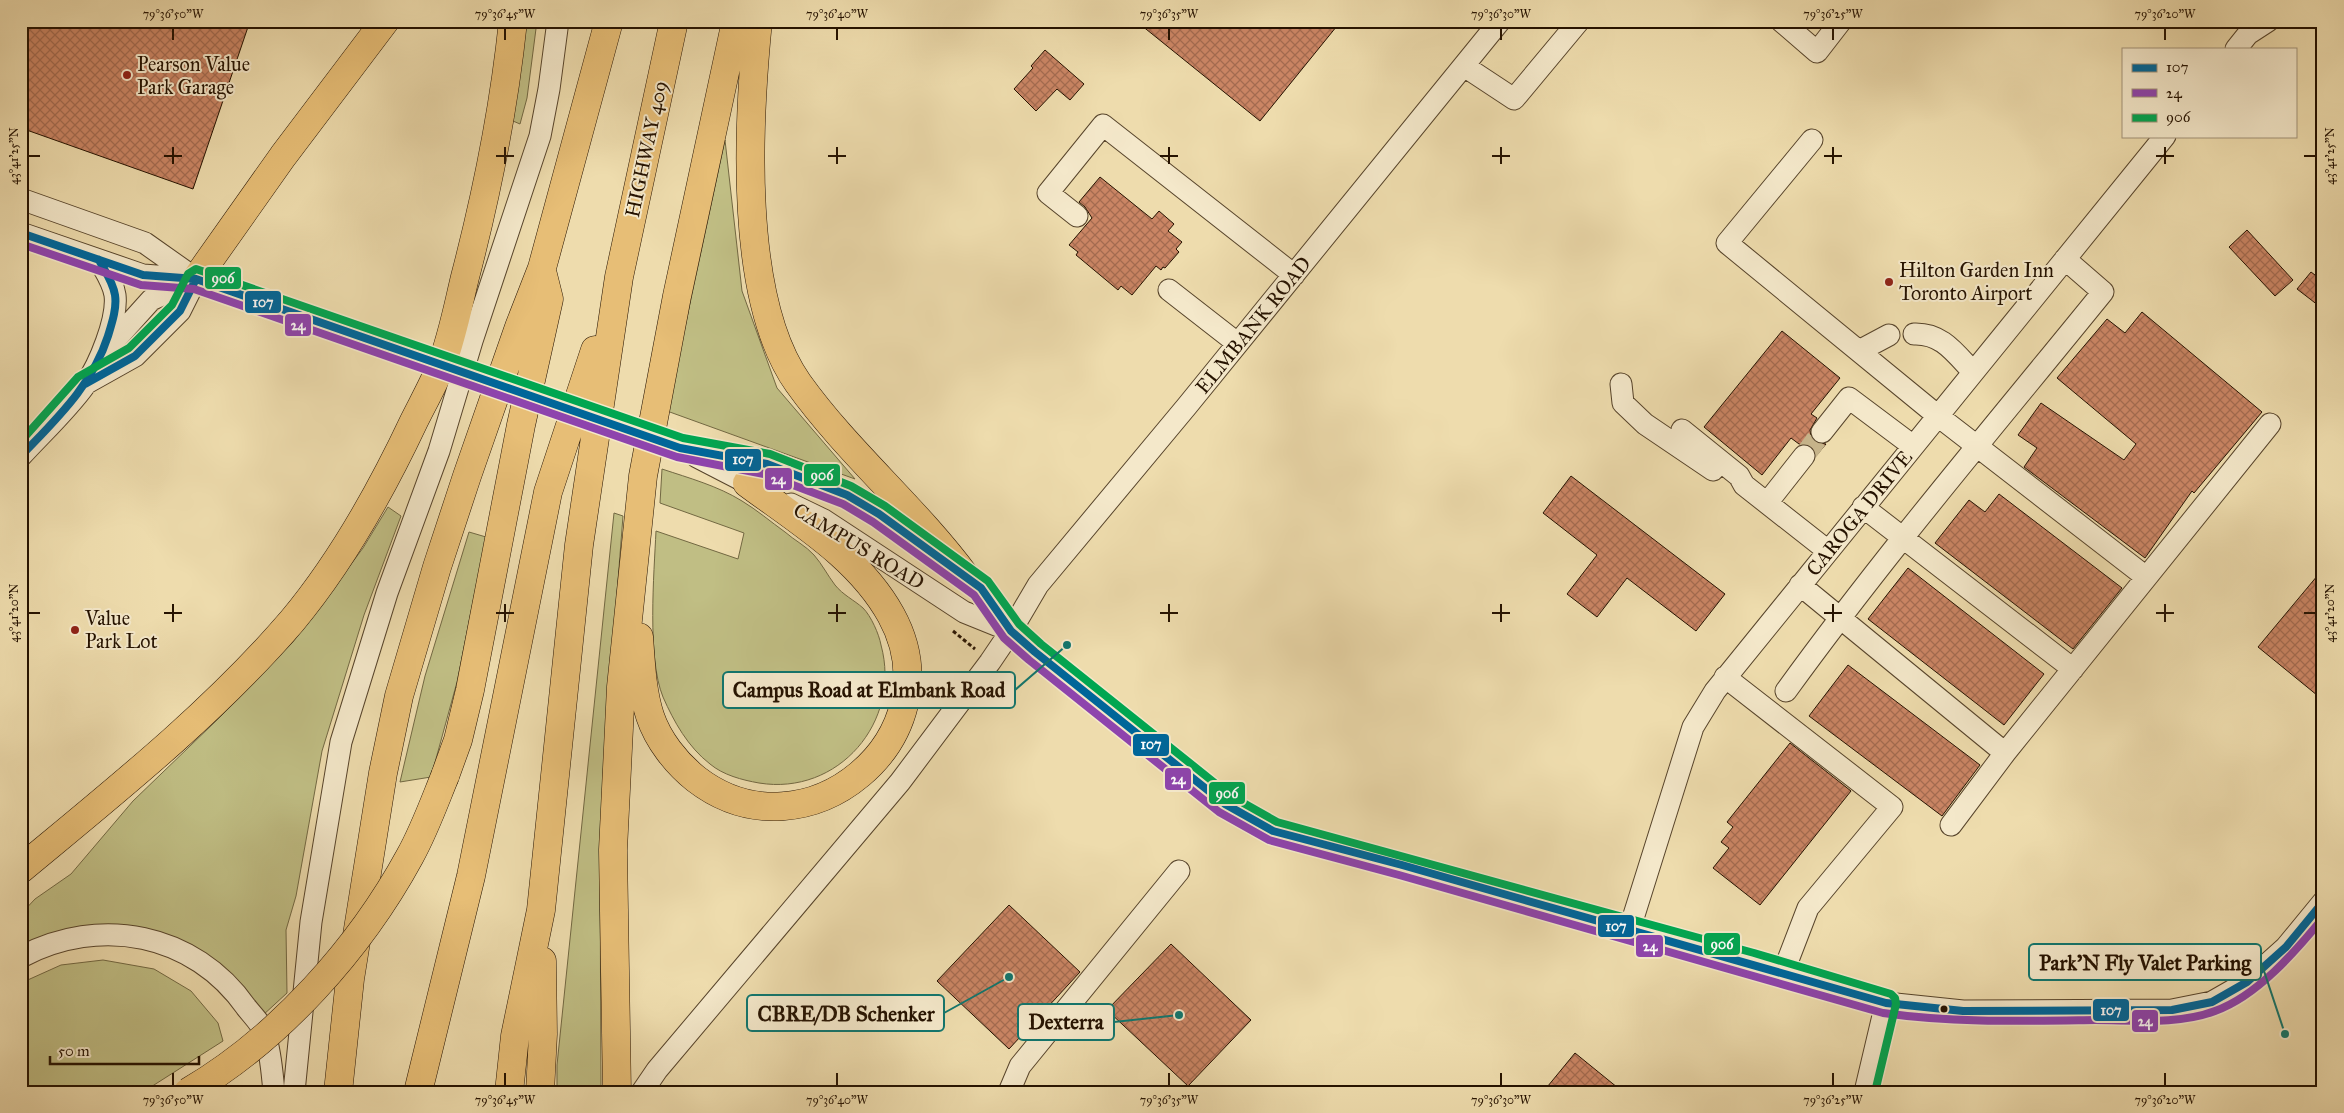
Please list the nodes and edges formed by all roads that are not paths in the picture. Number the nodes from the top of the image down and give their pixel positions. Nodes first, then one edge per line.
1 (385, 21) edge
2 (513, 21) edge
3 (558, 21) edge
4 (609, 21) edge
5 (674, 21) edge
6 (736, 21) edge
7 (758, 21) edge
8 (1500, 21) edge
9 (1579, 21) edge
10 (1781, 21) edge
11 (1842, 21) edge
12 (2268, 21) edge
13 (2237, 48) edge
14 (1464, 66) junction
15 (2163, 138) edge
16 (1812, 140) dead end
17 (21, 198) edge
18 (1077, 216) dead end
19 (21, 233) edge
20 (2065, 259) junction
21 (99, 260) junction
22 (542, 268) junction
23 (1294, 275) junction
24 (619, 277) junction
25 (196, 279) junction
26 (1169, 290) dead end
27 (1914, 334) dead end
28 (1889, 335) dead end
29 (1236, 343) junction
30 (1860, 351) junction
31 (99, 358) junction
32 (1973, 372) junction
33 (85, 384) junction
34 (1621, 384) dead end
35 (1938, 416) junction
36 (2270, 424) dead end
37 (1682, 430) dead end
38 (1822, 432) tunnel mouth
39 (1913, 446) junction
40 (1977, 446) junction
41 (680, 448) junction
42 (21, 456) edge
43 (1804, 456) tunnel mouth
44 (1706, 458) junction
45 (747, 483) junction
46 (1767, 502) junction
47 (1863, 508) junction
48 (1902, 537) junction
49 (1828, 551) junction
50 (633, 577) junction
51 (966, 577) junction
52 (2146, 577) junction
53 (1800, 585) junction
54 (1839, 617) junction
55 (1011, 631) junction
56 (2073, 668) junction
57 (1725, 677) junction
58 (1786, 691) dead end
59 (2006, 752) junction
60 (1952, 825) dead end
61 (64, 833) junction
62 (21, 869) edge
63 (1179, 871) dead end
64 (21, 883) edge
65 (2323, 902) edge
66 (541, 910) junction
67 (1629, 931) junction
68 (21, 958) edge
69 (1784, 972) junction
70 (1886, 1003) junction
71 (426, 1064) junction
72 (188, 1092) edge
73 (274, 1092) edge
74 (294, 1092) edge
75 (338, 1092) edge
76 (418, 1092) edge
77 (425, 1092) edge
78 (510, 1092) edge
79 (540, 1092) edge
80 (617, 1092) edge
81 (642, 1092) edge
82 (1009, 1092) edge
83 (1864, 1092) edge

1 - 25 highway
2 - 61 highway
3 - 74 street
4 - 22 highway
5 - 24 highway, HIGHWAY 409
6 - 50 highway
7 - 51 highway
8 - 14 street, ELMBANK ROAD
9 - 14 street
10 - 11 street
12 - 13 street
14 - 23 street, ELMBANK ROAD
15 - 20 street, CAROGA DRIVE
16 - 30 street
17 - 25 street
18 - 23 street
19 - 21 street
20 - 32 street, CAROGA DRIVE
20 - 40 street
21 - 25 street
21 - 31 street
22 - 72 highway, bridge
22 - 75 highway
23 - 29 street, ELMBANK ROAD
24 - 66 highway
24 - 71 highway
25 - 31 street
25 - 33 street
25 - 41 street, bridge
26 - 29 street
27 - 32 street
28 - 30 street
29 - 55 street, ELMBANK ROAD
30 - 35 street
31 - 33 street
32 - 35 street, CAROGA DRIVE
33 - 42 street
34 - 44 street
35 - 39 street, CAROGA DRIVE
35 - 40 street
36 - 52 street
37 - 44 street
38 - 39 street
39 - 47 street, CAROGA DRIVE
40 - 48 street
40 - 52 street
41 - 45 street, CAMPUS ROAD
41 - 51 street, CAMPUS ROAD
43 - 46 street
44 - 46 street
45 - 50 highway
45 - 55 street, CAMPUS ROAD
46 - 49 street
47 - 48 street
47 - 49 street, CAROGA DRIVE
48 - 54 street
48 - 56 street
49 - 53 street, CAROGA DRIVE
50 - 80 highway
51 - 55 street, CAMPUS ROAD
52 - 56 street
53 - 54 street
53 - 57 street, CAROGA DRIVE
54 - 58 street
54 - 59 street
55 - 67 street, CAMPUS ROAD
55 - 81 street, ELMBANK ROAD
56 - 59 street
57 - 67 street, CAROGA DRIVE
57 - 69 street
59 - 60 street
61 - 62 highway
61 - 64 highway
63 - 82 street
65 - 70 street, CAMPUS ROAD
66 - 78 highway
66 - 79 highway
67 - 69 street, CAMPUS ROAD
68 - 73 street
69 - 70 street, CAMPUS ROAD
70 - 83 street
71 - 76 highway
71 - 77 highway

